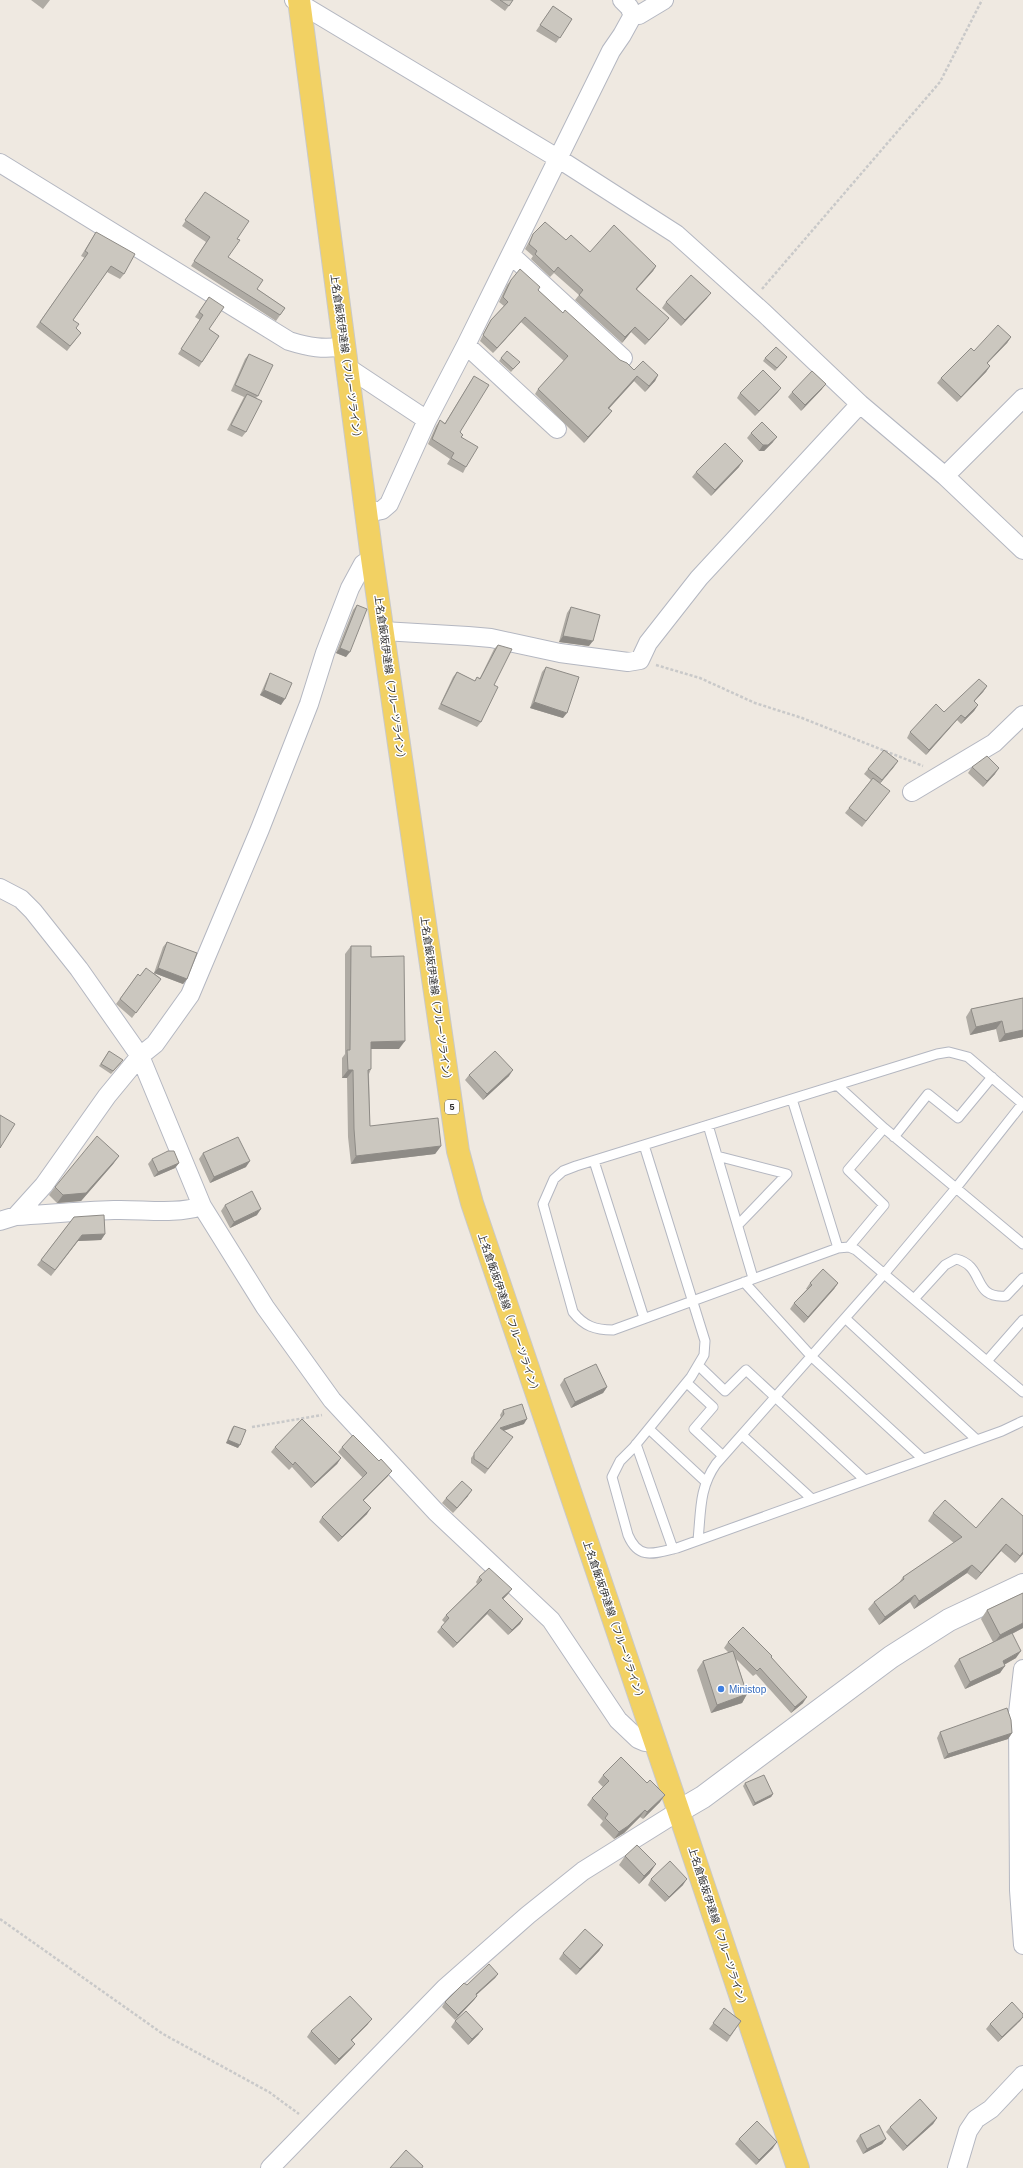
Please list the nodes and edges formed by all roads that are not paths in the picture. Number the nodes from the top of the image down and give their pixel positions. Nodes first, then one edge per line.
1 (622, 0) edge
2 (664, 0) edge
3 (297, 1) edge
4 (633, 15) junction
5 (559, 159) junction
6 (0, 163) edge
7 (511, 255) junction
8 (466, 345) junction
9 (346, 357) junction
10 (623, 358) dead end
11 (1023, 398) edge
12 (860, 404) junction
13 (427, 420) junction
14 (557, 429) dead end
15 (945, 476) junction
16 (366, 513) junction
17 (1023, 550) edge
18 (372, 558) junction
19 (383, 631) junction
20 (1023, 715) edge
21 (912, 792) dead end
22 (0, 888) edge
23 (140, 1056) junction
24 (992, 1077) junction
25 (837, 1085) junction
26 (792, 1099) junction
27 (1023, 1104) edge
28 (708, 1125) junction
29 (884, 1128) junction
30 (894, 1137) junction
31 (644, 1145) junction
32 (718, 1156) junction
33 (594, 1161) junction
34 (956, 1188) junction
35 (202, 1206) junction
36 (8, 1218) edge
37 (738, 1225) junction
38 (1023, 1244) edge
39 (849, 1247) junction
40 (838, 1248) junction
41 (884, 1274) junction
42 (754, 1278) junction
43 (1023, 1278) edge
44 (744, 1282) junction
45 (914, 1299) junction
46 (691, 1301) junction
47 (644, 1318) junction
48 (845, 1318) junction
49 (1023, 1320) edge
50 (812, 1357) junction
51 (987, 1361) junction
52 (698, 1365) junction
53 (687, 1383) junction
54 (1023, 1392) edge
55 (775, 1398) junction
56 (1023, 1421) edge
57 (649, 1429) junction
58 (742, 1435) junction
59 (977, 1440) junction
60 (636, 1444) junction
61 (723, 1456) junction
62 (923, 1459) junction
63 (865, 1480) junction
64 (706, 1482) junction
65 (812, 1499) junction
66 (698, 1540) junction
67 (673, 1549) junction
68 (1023, 1585) edge
69 (1023, 1669) edge
70 (655, 1742) junction
71 (679, 1811) junction
72 (1023, 1945) edge
73 (1023, 2075) edge
74 (270, 2168) edge
75 (798, 2168) edge
76 (957, 2168) edge

1 - 4 street
2 - 4 street
3 - 5 street
3 - 9 main road, 上名倉飯坂伊達線（フルーツライン） / 5
4 - 5 street
5 - 7 street
5 - 12 street
6 - 9 street
7 - 8 street
7 - 10 street
8 - 13 street
8 - 14 street
9 - 13 street
9 - 16 main road, 上名倉飯坂伊達線（フルーツライン） / 5
11 - 15 street
12 - 15 street
12 - 19 street
13 - 16 street
15 - 17 street
16 - 18 main road, 上名倉飯坂伊達線（フルーツライン） / 5
18 - 19 main road, 上名倉飯坂伊達線（フルーツライン） / 5
18 - 23 street
19 - 70 main road, 上名倉飯坂伊達線（フルーツライン） / 5
20 - 21 street
22 - 23 street
23 - 35 street
23 - 36 street
24 - 25 lane
24 - 27 lane
24 - 30 lane
25 - 26 lane
25 - 29 lane
26 - 28 lane
26 - 40 lane
27 - 34 lane
28 - 31 lane
28 - 32 lane
29 - 30 lane
29 - 39 lane
30 - 34 lane
31 - 33 lane
31 - 46 lane
32 - 37 lane
32 - 37 lane
33 - 47 lane
33 - 47 lane
34 - 38 lane
34 - 41 lane
35 - 36 street
35 - 70 street
37 - 42 lane
39 - 40 lane
39 - 41 lane
40 - 42 lane
41 - 45 lane
41 - 48 lane
42 - 44 lane
43 - 45 lane
44 - 46 lane
44 - 50 lane
45 - 51 lane
46 - 47 lane
46 - 52 lane
48 - 50 lane
48 - 59 lane
49 - 51 lane
50 - 55 lane
50 - 62 lane
51 - 54 lane
52 - 53 lane
52 - 55 lane
53 - 57 lane
53 - 61 lane
55 - 58 lane
55 - 63 lane
56 - 59 lane
57 - 60 lane
57 - 64 lane
58 - 61 lane
58 - 65 lane
59 - 62 lane
60 - 67 lane
60 - 67 lane
61 - 64 lane
62 - 63 lane
63 - 65 lane
64 - 66 lane
65 - 66 lane
66 - 67 lane
68 - 71 street
69 - 72 street
70 - 71 main road, 上名倉飯坂伊達線（フルーツライン） / 5
71 - 74 street
71 - 75 main road, 上名倉飯坂伊達線（フルーツライン） / 5
73 - 76 street

